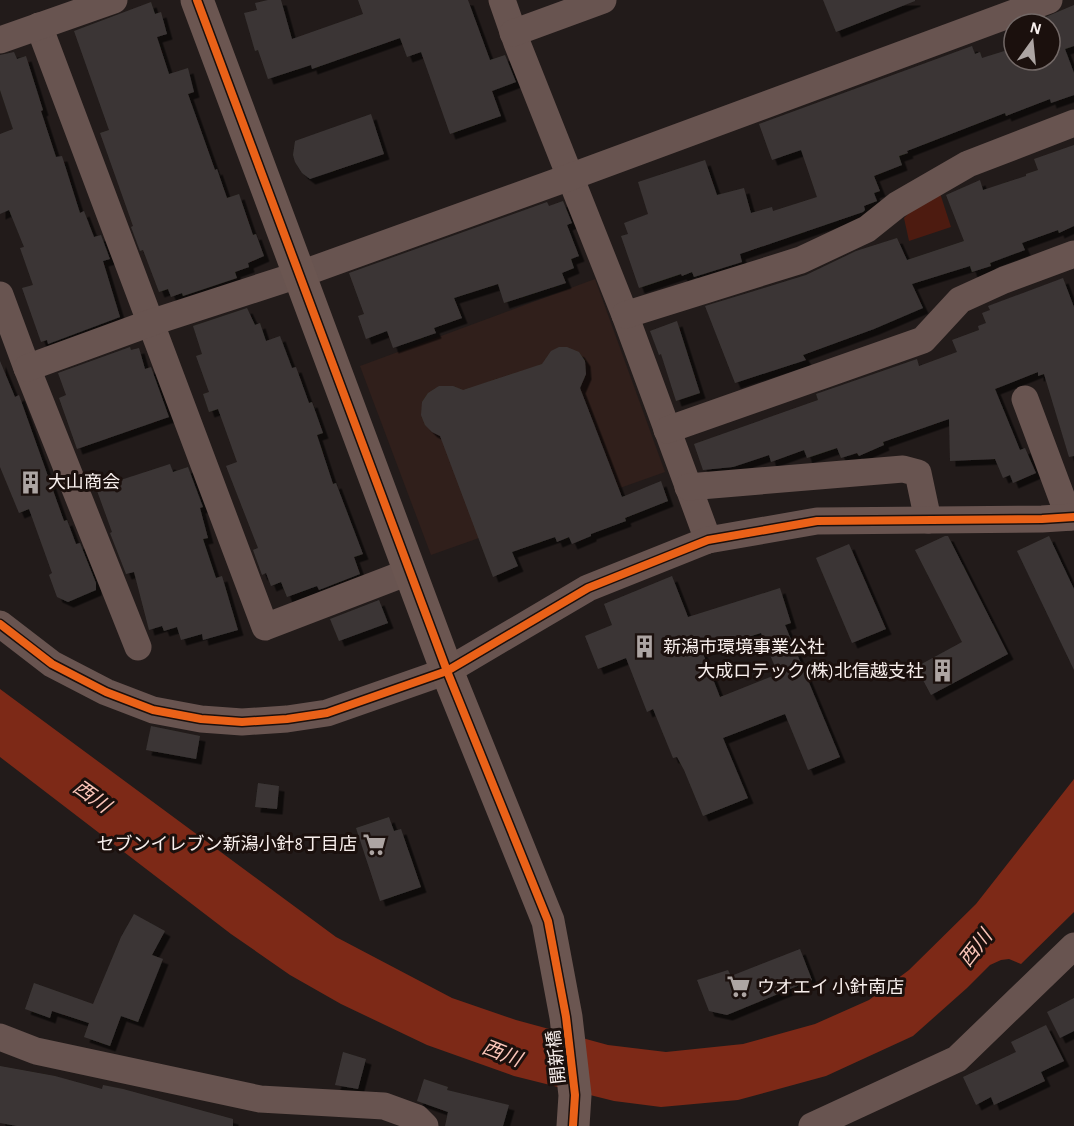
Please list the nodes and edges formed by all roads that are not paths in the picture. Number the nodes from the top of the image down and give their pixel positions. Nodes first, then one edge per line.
1 (114, 0) edge
2 (197, 0) edge
3 (502, 0) edge
4 (603, 0) edge
5 (1049, 0) edge
6 (39, 26) junction
7 (513, 33) junction
8 (0, 40) edge
9 (1074, 123) edge
10 (570, 177) junction
11 (1074, 254) edge
12 (298, 275) junction
13 (0, 295) edge
14 (625, 315) junction
15 (150, 323) junction
16 (27, 368) junction
17 (1025, 399) dead end
18 (667, 430) junction
19 (688, 487) junction
20 (1071, 517) edge
21 (928, 520) junction
22 (708, 540) junction
23 (411, 572) junction
24 (0, 624) edge
25 (138, 647) dead end
26 (447, 671) junction
27 (1074, 946) edge
28 (0, 1037) edge
29 (574, 1110) edge
30 (425, 1126) edge
31 (812, 1126) edge

1 - 6 street
2 - 12 street, 開新橋
3 - 7 street
4 - 7 street
5 - 10 street
6 - 8 street
6 - 15 street
7 - 10 street
9 - 14 street
10 - 12 street
10 - 14 street
11 - 18 street
12 - 15 street
12 - 23 street, 開新橋
13 - 16 street
14 - 18 street
15 - 16 street
15 - 23 street
16 - 25 street
17 - 20 street
18 - 19 street
19 - 21 street
19 - 22 street
20 - 21 street
21 - 22 street
22 - 26 street
23 - 26 street, 開新橋
24 - 26 street
26 - 29 street, 開新橋
27 - 31 street
28 - 30 street

